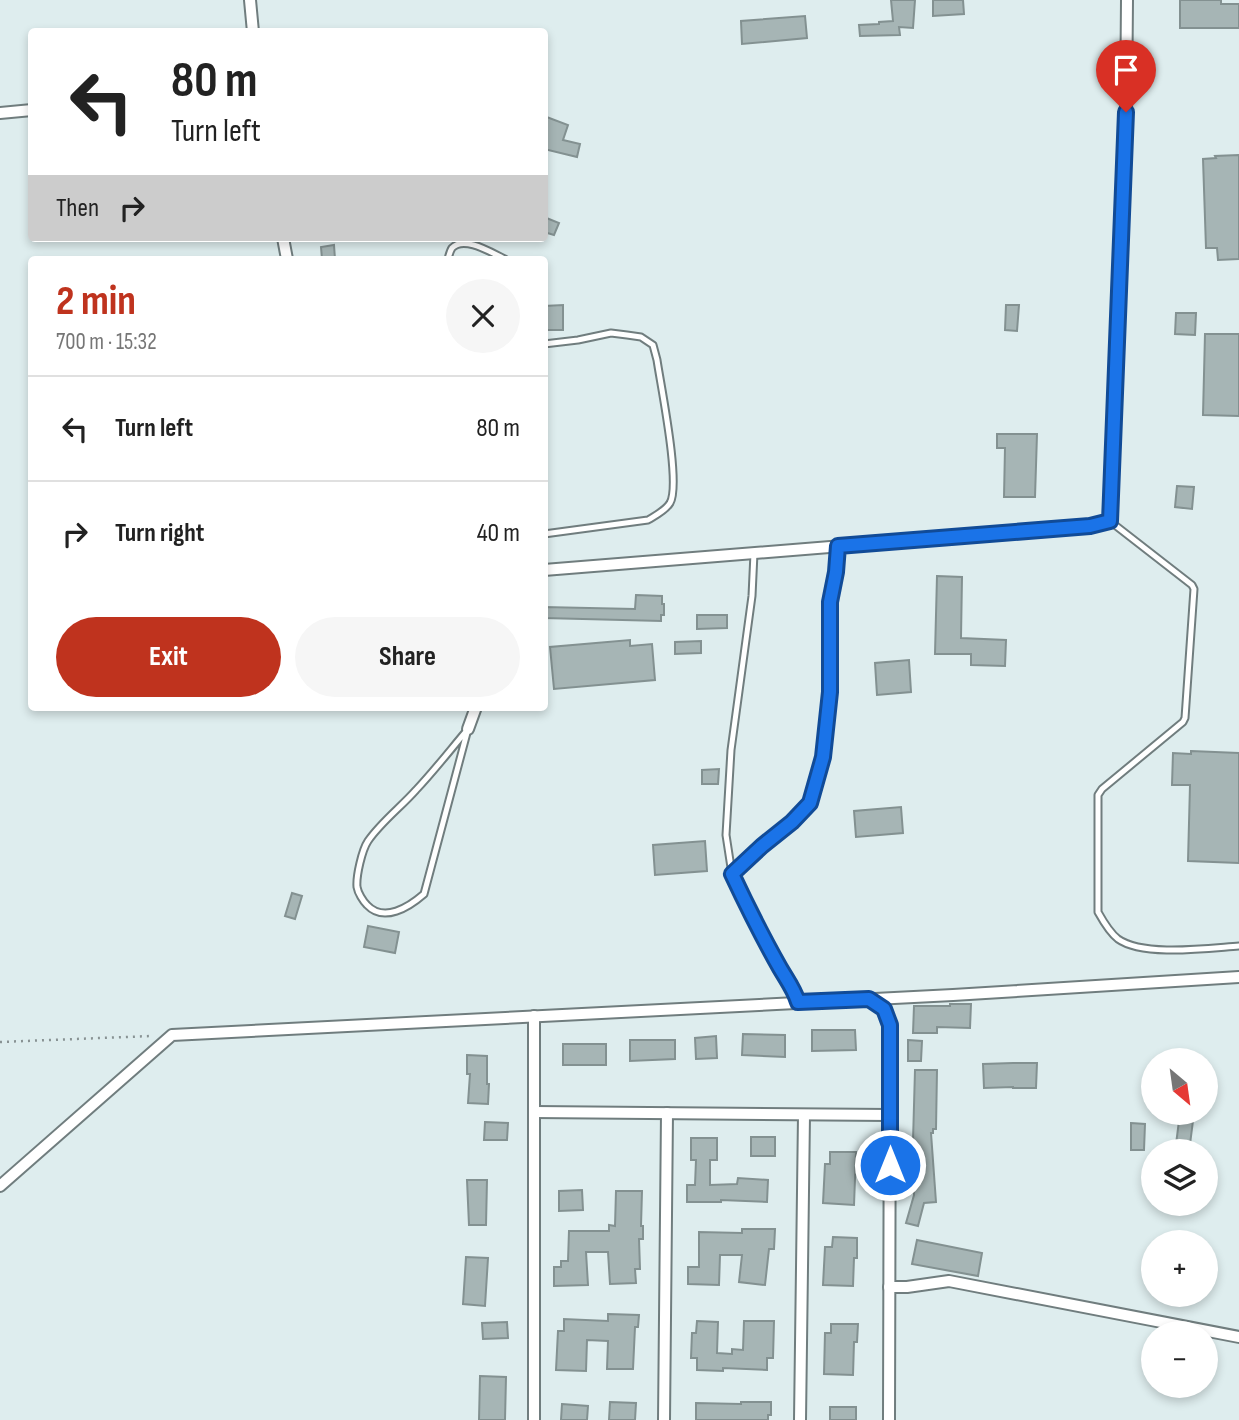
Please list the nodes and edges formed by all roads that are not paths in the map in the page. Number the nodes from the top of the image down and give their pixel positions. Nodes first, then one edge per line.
1 (250, 0) edge
2 (1127, 0) edge
3 (253, 28) edge
4 (28, 110) edge
5 (0, 113) edge
6 (449, 256) edge
7 (498, 256) edge
8 (548, 344) edge
9 (1110, 521) junction
10 (548, 533) edge
11 (838, 546) junction
12 (754, 553) junction
13 (548, 570) edge
14 (475, 711) edge
15 (468, 729) junction
16 (732, 874) junction
17 (1239, 946) edge
18 (1239, 977) edge
19 (869, 999) junction
20 (798, 1002) junction
21 (534, 1016) junction
22 (534, 1112) junction
23 (667, 1113) junction
24 (804, 1115) junction
25 (890, 1115) junction
26 (0, 1186) edge
27 (889, 1287) junction
28 (1239, 1337) edge
29 (534, 1420) edge
30 (664, 1420) edge
31 (800, 1420) edge
32 (889, 1420) edge

1 - 3 street
2 - 9 street
4 - 5 street
6 - 7 lane
8 - 10 lane
9 - 11 street
9 - 17 lane
11 - 12 street
11 - 16 lane
12 - 13 street
12 - 16 lane
14 - 15 street
15 - 15 lane
16 - 20 lane
18 - 19 street
19 - 20 street
19 - 25 street
20 - 21 street
21 - 22 street
21 - 26 street
22 - 23 street
22 - 29 street
23 - 24 street
23 - 30 street
24 - 25 street
24 - 31 street
25 - 27 street
27 - 28 street
27 - 32 street

